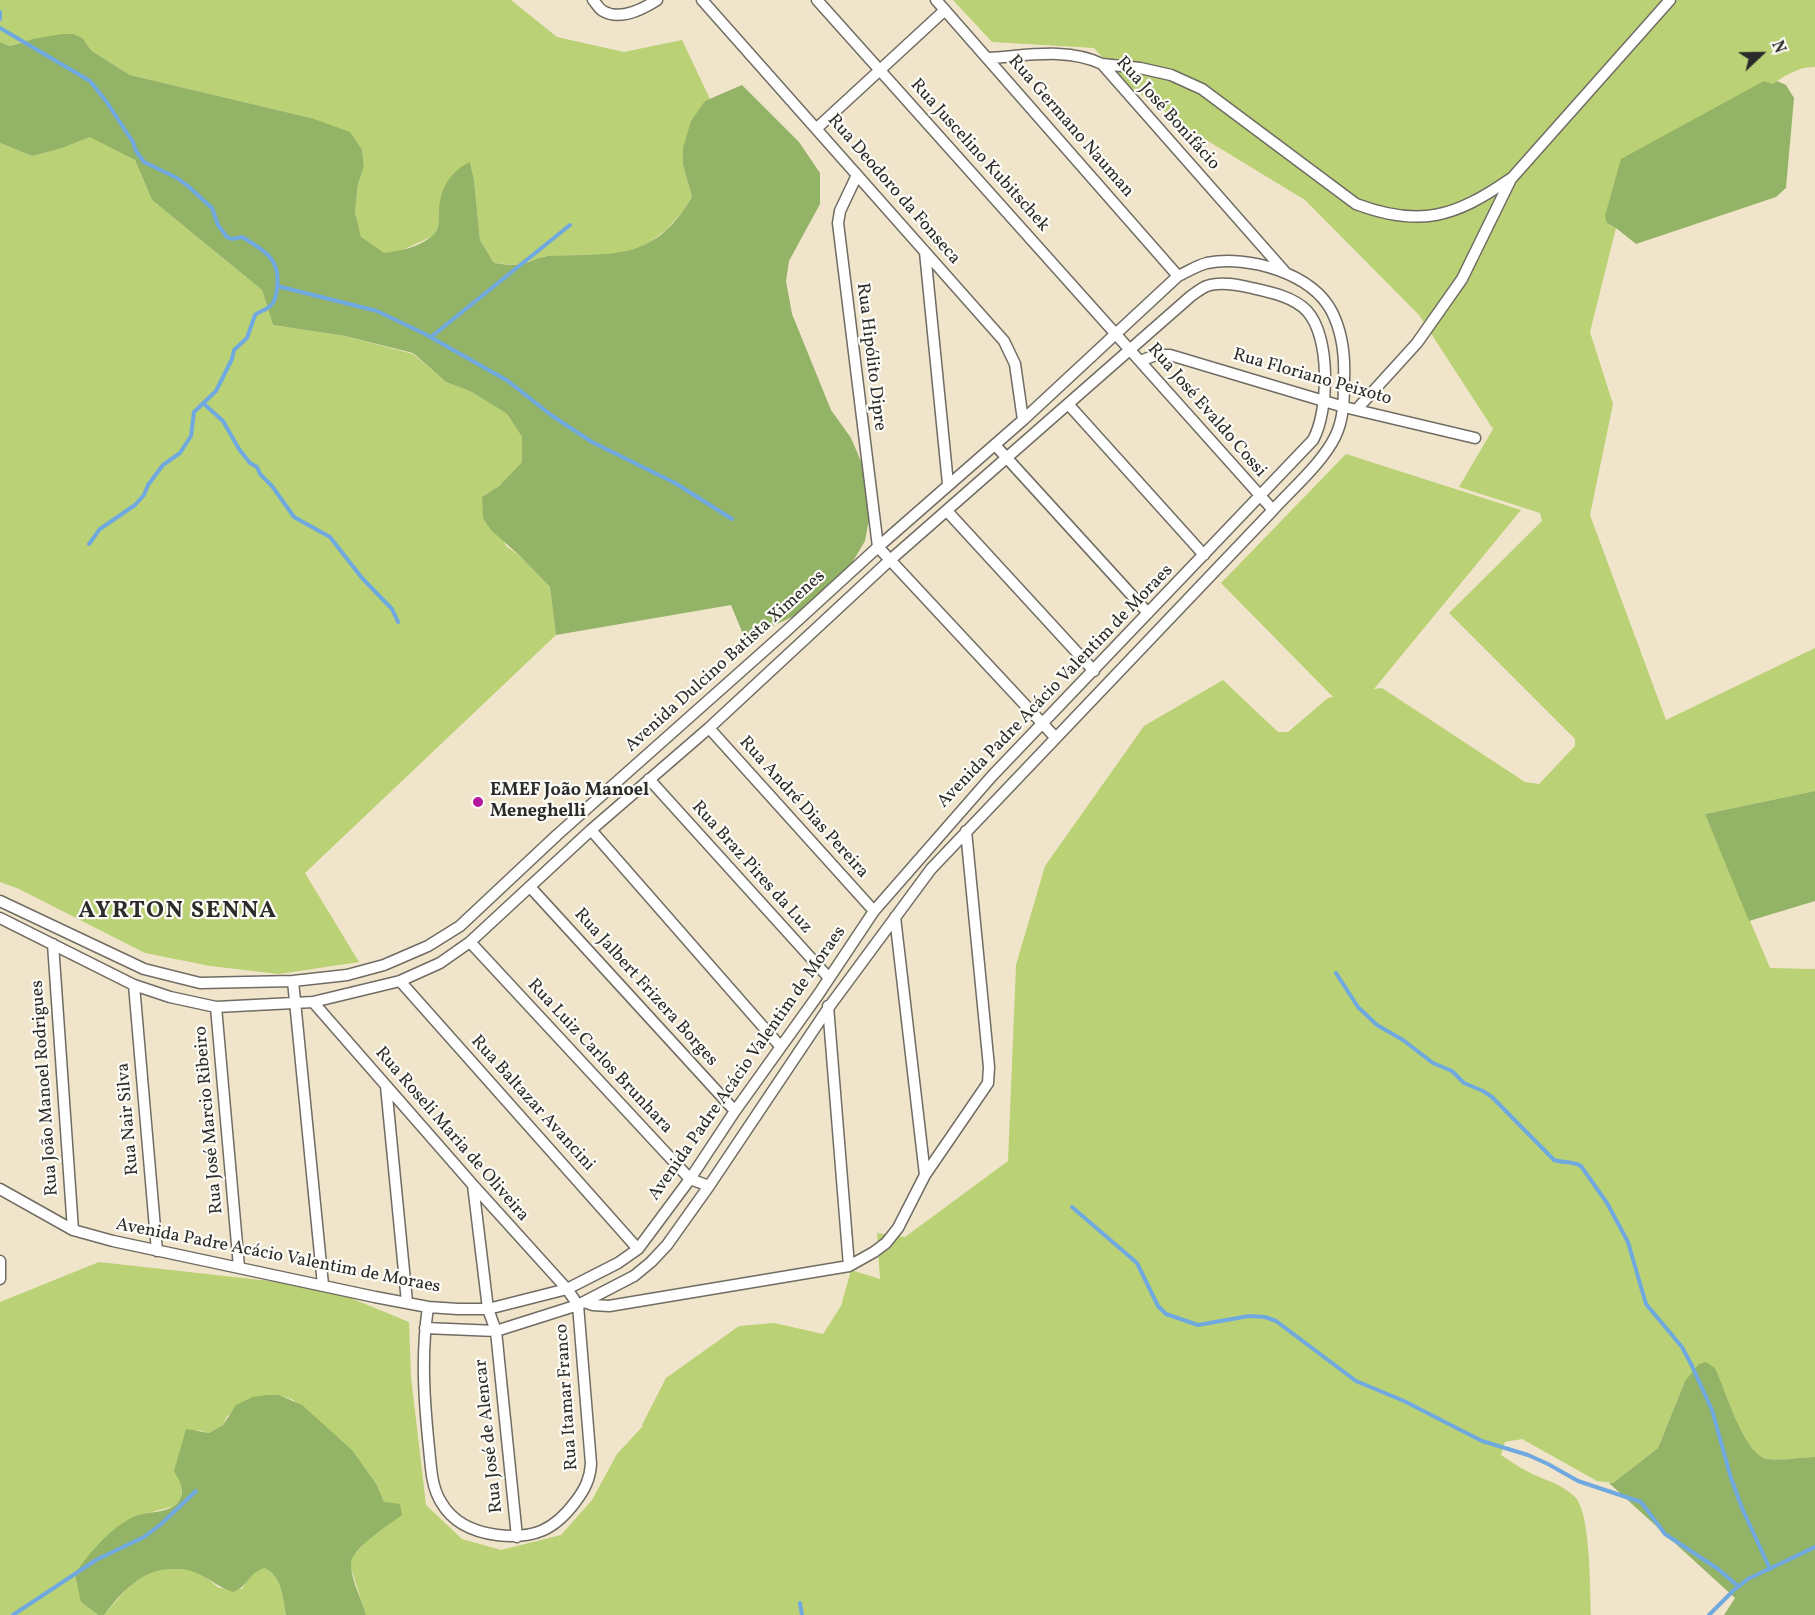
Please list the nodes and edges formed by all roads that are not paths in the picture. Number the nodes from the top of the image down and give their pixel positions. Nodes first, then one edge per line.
1 (593, 0) edge
2 (657, 0) edge
3 (702, 0) edge
4 (817, 0) edge
5 (936, 0) edge
6 (1670, 0) edge
7 (945, 10) junction
8 (988, 58) junction
9 (1102, 64) junction
10 (880, 69) junction
11 (817, 128) junction
12 (857, 175) junction
13 (1511, 178) junction
14 (925, 252) junction
15 (1285, 272) junction
16 (1178, 276) junction
17 (1116, 334) junction
18 (1130, 350) junction
19 (1140, 361) junction
20 (1324, 400) junction
21 (1068, 404) junction
22 (1344, 407) junction
23 (1357, 409) junction
24 (1023, 420) junction
25 (1475, 438) dead end
26 (995, 444) junction
27 (1005, 458) junction
28 (948, 484) junction
29 (1259, 496) junction
30 (1273, 510) junction
31 (947, 511) junction
32 (878, 547) junction
33 (1204, 555) junction
34 (889, 561) junction
35 (1148, 613) junction
36 (1094, 671) junction
37 (1042, 724) junction
38 (709, 728) junction
39 (1055, 737) junction
40 (649, 779) junction
41 (591, 830) junction
42 (966, 831) junction
43 (920, 857) junction
44 (931, 869) junction
45 (531, 888) junction
46 (0, 901) edge
47 (874, 911) junction
48 (895, 917) junction
49 (0, 918) edge
50 (470, 942) junction
51 (53, 944) junction
52 (829, 978) junction
53 (293, 981) junction
54 (400, 981) junction
55 (134, 985) junction
56 (818, 995) junction
57 (295, 1002) junction
58 (313, 1002) junction
59 (216, 1006) junction
60 (829, 1007) junction
61 (780, 1046) junction
62 (386, 1086) junction
63 (735, 1111) junction
64 (925, 1174) junction
65 (690, 1179) junction
66 (472, 1185) junction
67 (710, 1186) junction
68 (0, 1189) edge
69 (73, 1230) junction
70 (638, 1249) junction
71 (157, 1251) junction
72 (0, 1261) edge
73 (849, 1266) junction
74 (239, 1267) junction
75 (0, 1279) edge
76 (323, 1285) junction
77 (567, 1289) junction
78 (407, 1302) junction
79 (581, 1304) junction
80 (428, 1307) junction
81 (488, 1309) junction
82 (425, 1328) junction
83 (496, 1331) junction
84 (517, 1538) junction

1 - 2 street
3 - 11 street, Rua Deodoro da Fonseca
4 - 10 street, Rua Juscelino Kubitschek
5 - 7 street, Rua Germano Nauman
6 - 13 street
7 - 8 street, Rua Germano Nauman
7 - 10 street
8 - 9 street, Rua José Bonifácio
8 - 16 street, Rua Germano Nauman
9 - 13 street
9 - 15 street, Rua José Bonifácio
10 - 11 street
10 - 17 street, Rua Juscelino Kubitschek
11 - 12 street, Rua Deodoro da Fonseca
12 - 14 street, Rua Deodoro da Fonseca
12 - 32 street, Rua Hipólito Dipre
13 - 23 street
14 - 24 street, Rua Deodoro da Fonseca
14 - 28 street
15 - 16 street, Avenida Dulcino Batista Ximenes
15 - 22 street, Avenida Dulcino Batista Ximenes
16 - 17 street, Avenida Dulcino Batista Ximenes
17 - 18 street, Rua José Evaldo Cossi
17 - 24 street, Avenida Dulcino Batista Ximenes
18 - 19 street, Rua José Evaldo Cossi
18 - 20 street, Avenida Dulcino Batista Ximenes
18 - 21 street, Avenida Dulcino Batista Ximenes
19 - 20 street, Rua Floriano Peixoto
19 - 29 street, Rua José Evaldo Cossi
20 - 22 street, Rua Floriano Peixoto
20 - 29 street, Avenida Padre Acácio Valentim de Moraes
21 - 27 street, Avenida Dulcino Batista Ximenes
21 - 33 street
22 - 23 street, Rua Floriano Peixoto
22 - 30 street, Avenida Padre Acácio Valentim de Moraes
23 - 25 street, Rua Floriano Peixoto
24 - 26 street, Avenida Dulcino Batista Ximenes
26 - 27 street
26 - 28 street, Avenida Dulcino Batista Ximenes
27 - 31 street, Avenida Dulcino Batista Ximenes
27 - 35 street
28 - 32 street, Avenida Dulcino Batista Ximenes
29 - 30 street, Rua José Evaldo Cossi
29 - 33 street, Avenida Padre Acácio Valentim de Moraes
30 - 39 street, Avenida Padre Acácio Valentim de Moraes
31 - 34 street, Avenida Dulcino Batista Ximenes
31 - 36 street
32 - 34 street
32 - 53 street, Avenida Dulcino Batista Ximenes
33 - 35 street, Avenida Padre Acácio Valentim de Moraes
34 - 37 street
34 - 38 street, Avenida Dulcino Batista Ximenes
35 - 36 street, Avenida Padre Acácio Valentim de Moraes
36 - 37 street, Avenida Padre Acácio Valentim de Moraes
37 - 39 street
37 - 43 street, Avenida Padre Acácio Valentim de Moraes
38 - 40 street, Avenida Dulcino Batista Ximenes
38 - 47 street, Rua André Dias Pereira
39 - 42 street, Avenida Padre Acácio Valentim de Moraes
40 - 41 street, Avenida Dulcino Batista Ximenes
40 - 52 street, Rua Braz Pires da Luz
41 - 45 street, Avenida Dulcino Batista Ximenes
41 - 61 street
42 - 44 street, Avenida Padre Acácio Valentim de Moraes
42 - 64 street
43 - 44 street
43 - 47 street, Avenida Padre Acácio Valentim de Moraes
44 - 48 street, Avenida Padre Acácio Valentim de Moraes
45 - 50 street, Avenida Dulcino Batista Ximenes
45 - 63 street, Rua Jalbert Frizera Borges
46 - 53 street, Avenida Dulcino Batista Ximenes
47 - 52 street, Avenida Padre Acácio Valentim de Moraes
48 - 60 street, Avenida Padre Acácio Valentim de Moraes
48 - 64 street
49 - 51 street, Avenida Dulcino Batista Ximenes
50 - 54 street, Avenida Dulcino Batista Ximenes
50 - 65 street, Rua Luiz Carlos Brunhara
51 - 55 street, Avenida Dulcino Batista Ximenes
51 - 69 street, Rua João Manoel Rodrigues
52 - 56 street, Avenida Padre Acácio Valentim de Moraes
53 - 57 street
54 - 58 street, Avenida Dulcino Batista Ximenes
54 - 70 street, Rua Baltazar Avancini
55 - 59 street, Avenida Dulcino Batista Ximenes
55 - 71 street, Rua Nair Silva
56 - 60 street
56 - 61 street, Avenida Padre Acácio Valentim de Moraes
57 - 58 street, Avenida Dulcino Batista Ximenes
57 - 59 street, Avenida Dulcino Batista Ximenes
57 - 76 street
58 - 62 street, Rua Roseli Maria de Oliveira
59 - 74 street, Rua José Marcio Ribeiro
60 - 67 street, Avenida Padre Acácio Valentim de Moraes
60 - 73 street
61 - 63 street, Avenida Padre Acácio Valentim de Moraes
62 - 66 street, Rua Roseli Maria de Oliveira
62 - 78 street
63 - 65 street, Avenida Padre Acácio Valentim de Moraes
64 - 73 street
65 - 67 street, Rua Luiz Carlos Brunhara
65 - 70 street, Avenida Padre Acácio Valentim de Moraes
66 - 77 street, Rua Roseli Maria de Oliveira
66 - 81 street, Rua José de Alencar
67 - 79 street, Avenida Padre Acácio Valentim de Moraes
68 - 69 street, Avenida Padre Acácio Valentim de Moraes
69 - 71 street, Avenida Padre Acácio Valentim de Moraes
70 - 77 street, Avenida Padre Acácio Valentim de Moraes
71 - 74 street, Avenida Padre Acácio Valentim de Moraes
72 - 75 street
73 - 79 street
74 - 76 street, Avenida Padre Acácio Valentim de Moraes
76 - 78 street, Avenida Padre Acácio Valentim de Moraes
77 - 79 street, Rua Itamar Franco
77 - 81 street, Avenida Padre Acácio Valentim de Moraes
78 - 80 street, Avenida Padre Acácio Valentim de Moraes
79 - 83 street, Avenida Padre Acácio Valentim de Moraes
79 - 84 street, Rua Itamar Franco
80 - 81 street, Avenida Padre Acácio Valentim de Moraes
80 - 82 street
81 - 83 street, Rua José de Alencar
82 - 83 street, Avenida Padre Acácio Valentim de Moraes
82 - 84 street
83 - 84 street, Rua José de Alencar

